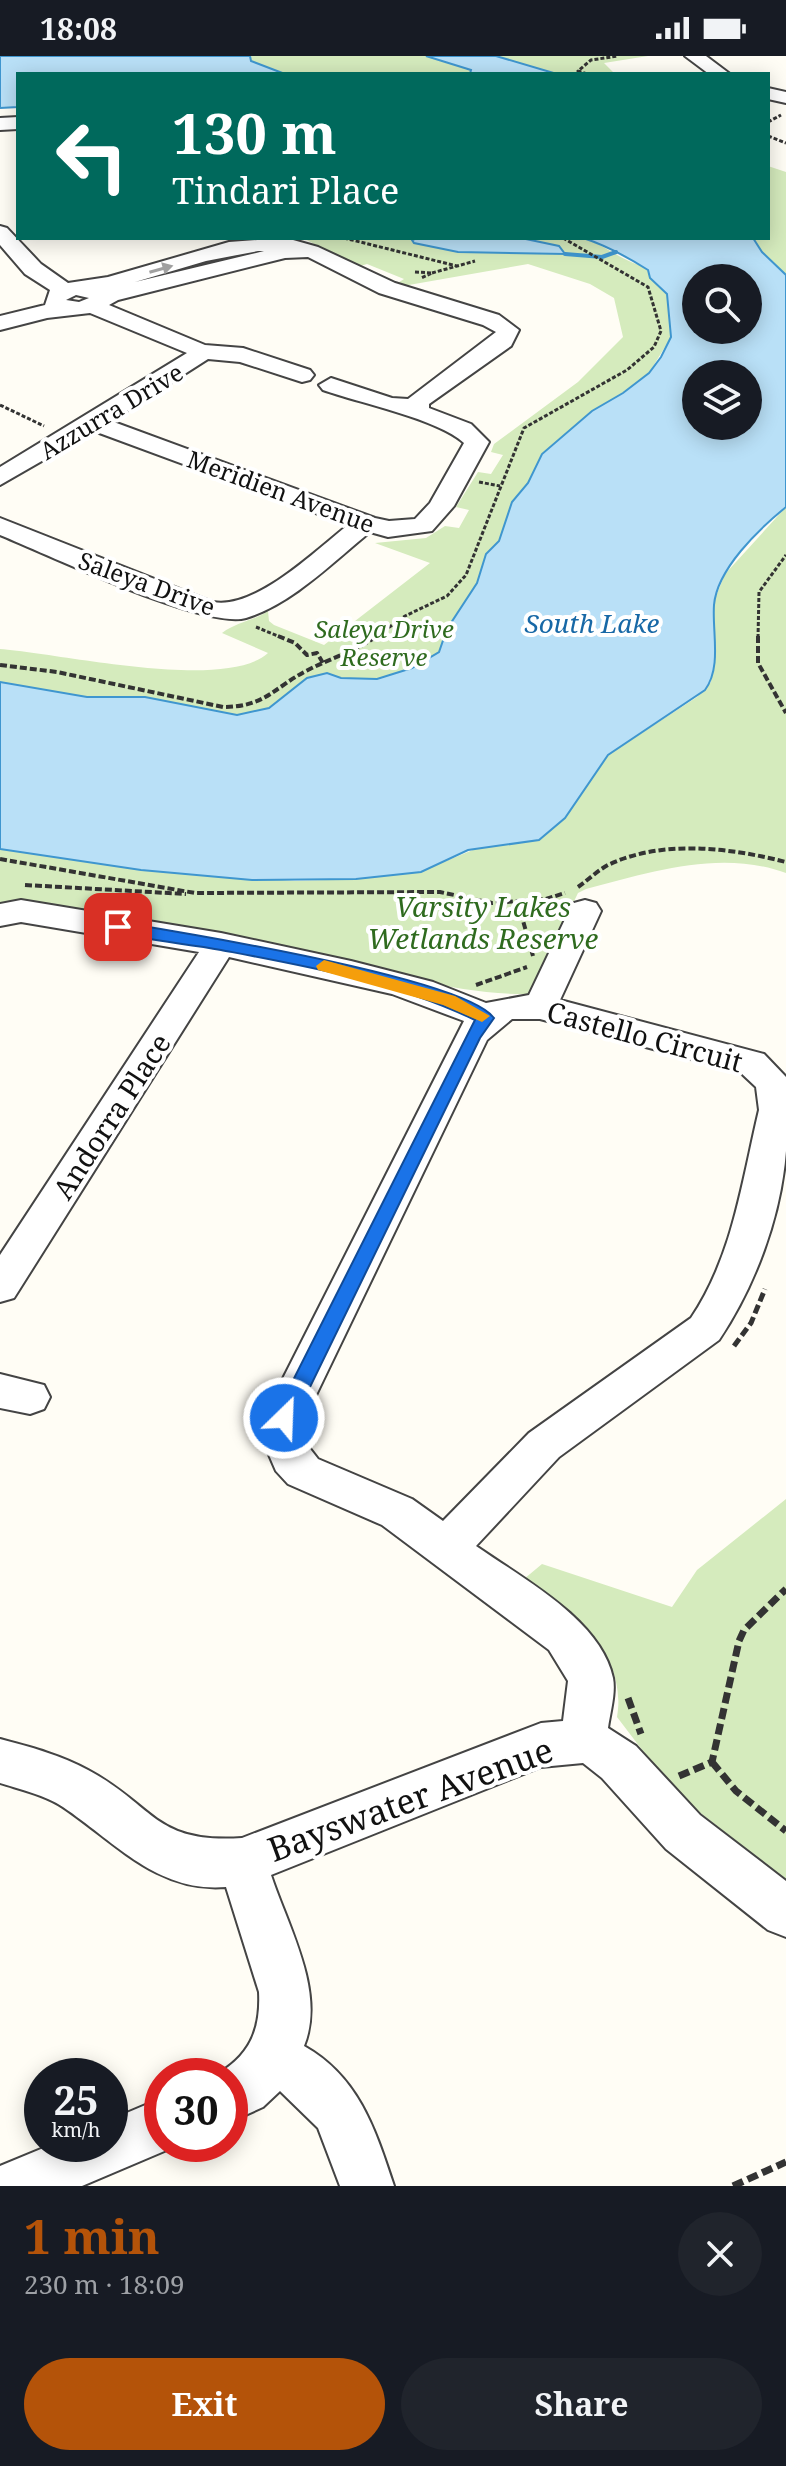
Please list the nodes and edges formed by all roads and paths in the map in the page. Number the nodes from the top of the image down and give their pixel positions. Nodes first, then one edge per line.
1 (618, 56) edge
2 (694, 56) edge
3 (581, 72) edge
4 (718, 72) edge
5 (0, 232) edge
6 (208, 240) edge
7 (349, 240) edge
8 (567, 240) edge
9 (233, 256) junction
10 (475, 261) dead end
11 (600, 262) dead end
12 (457, 266) junction
13 (432, 273) dead end
14 (78, 299) junction
15 (0, 311) edge
16 (0, 323) edge
17 (199, 351) junction
18 (302, 375) dead end
19 (331, 385) dead end
20 (0, 405) edge
21 (416, 406) junction
22 (92, 422) junction
23 (46, 427) dead end
24 (0, 478) edge
25 (478, 482) dead end
26 (500, 486) dead end
27 (366, 523) junction
28 (0, 526) edge
29 (786, 555) edge
30 (236, 612) junction
31 (323, 663) dead end
32 (786, 713) edge
33 (0, 859) edge
34 (786, 862) edge
35 (19, 885) dead end
36 (195, 893) junction
37 (518, 903) junction
38 (585, 911) dead end
39 (0, 915) edge
40 (221, 944) junction
41 (540, 1007) junction
42 (473, 1011) junction
43 (769, 1276) dead end
44 (0, 1287) edge
45 (728, 1350) dead end
46 (446, 1548) junction
47 (786, 1589) edge
48 (624, 1687) dead end
49 (643, 1736) dead end
50 (583, 1741) junction
51 (0, 1761) edge
52 (712, 1762) junction
53 (667, 1769) dead end
54 (786, 1831) edge
55 (242, 1862) junction
56 (786, 1912) edge
57 (274, 2058) junction
58 (248, 2084) edge
59 (144, 2133) edge
60 (786, 2162) edge
61 (18, 2186) edge
62 (367, 2186) edge
63 (733, 2186) edge

1 - 3 path
2 - 4 street
5 - 14 street, Azzurra Drive
6 - 9 street
7 - 12 path
8 - 11 path
9 - 14 street
9 - 21 street
10 - 12 path
12 - 13 path
14 - 15 street
14 - 16 street
14 - 17 street, Azzurra Drive
17 - 18 street
17 - 22 street, Azzurra Drive
19 - 21 street
20 - 23 path
21 - 27 street, Meridien Avenue
22 - 24 street, Azzurra Drive
22 - 27 street, Meridien Avenue
25 - 26 path
27 - 30 street, Saleya Drive
28 - 30 street, Saleya Drive
29 - 32 path
30 - 31 path
33 - 36 path
34 - 37 path
35 - 36 path
36 - 37 path
37 - 42 path
38 - 41 street
39 - 40 street
40 - 42 street
40 - 44 street, Andorra Place
41 - 42 street, Castello Circuit
41 - 46 street, Castello Circuit
42 - 46 street
43 - 45 path
46 - 50 street
47 - 52 path
48 - 49 path
50 - 55 street, Bayswater Avenue
50 - 56 street, Bayswater Avenue
51 - 55 street, Bayswater Avenue
52 - 53 path
52 - 54 path
55 - 57 street
57 - 58 street
57 - 62 street
59 - 61 street
60 - 63 path

